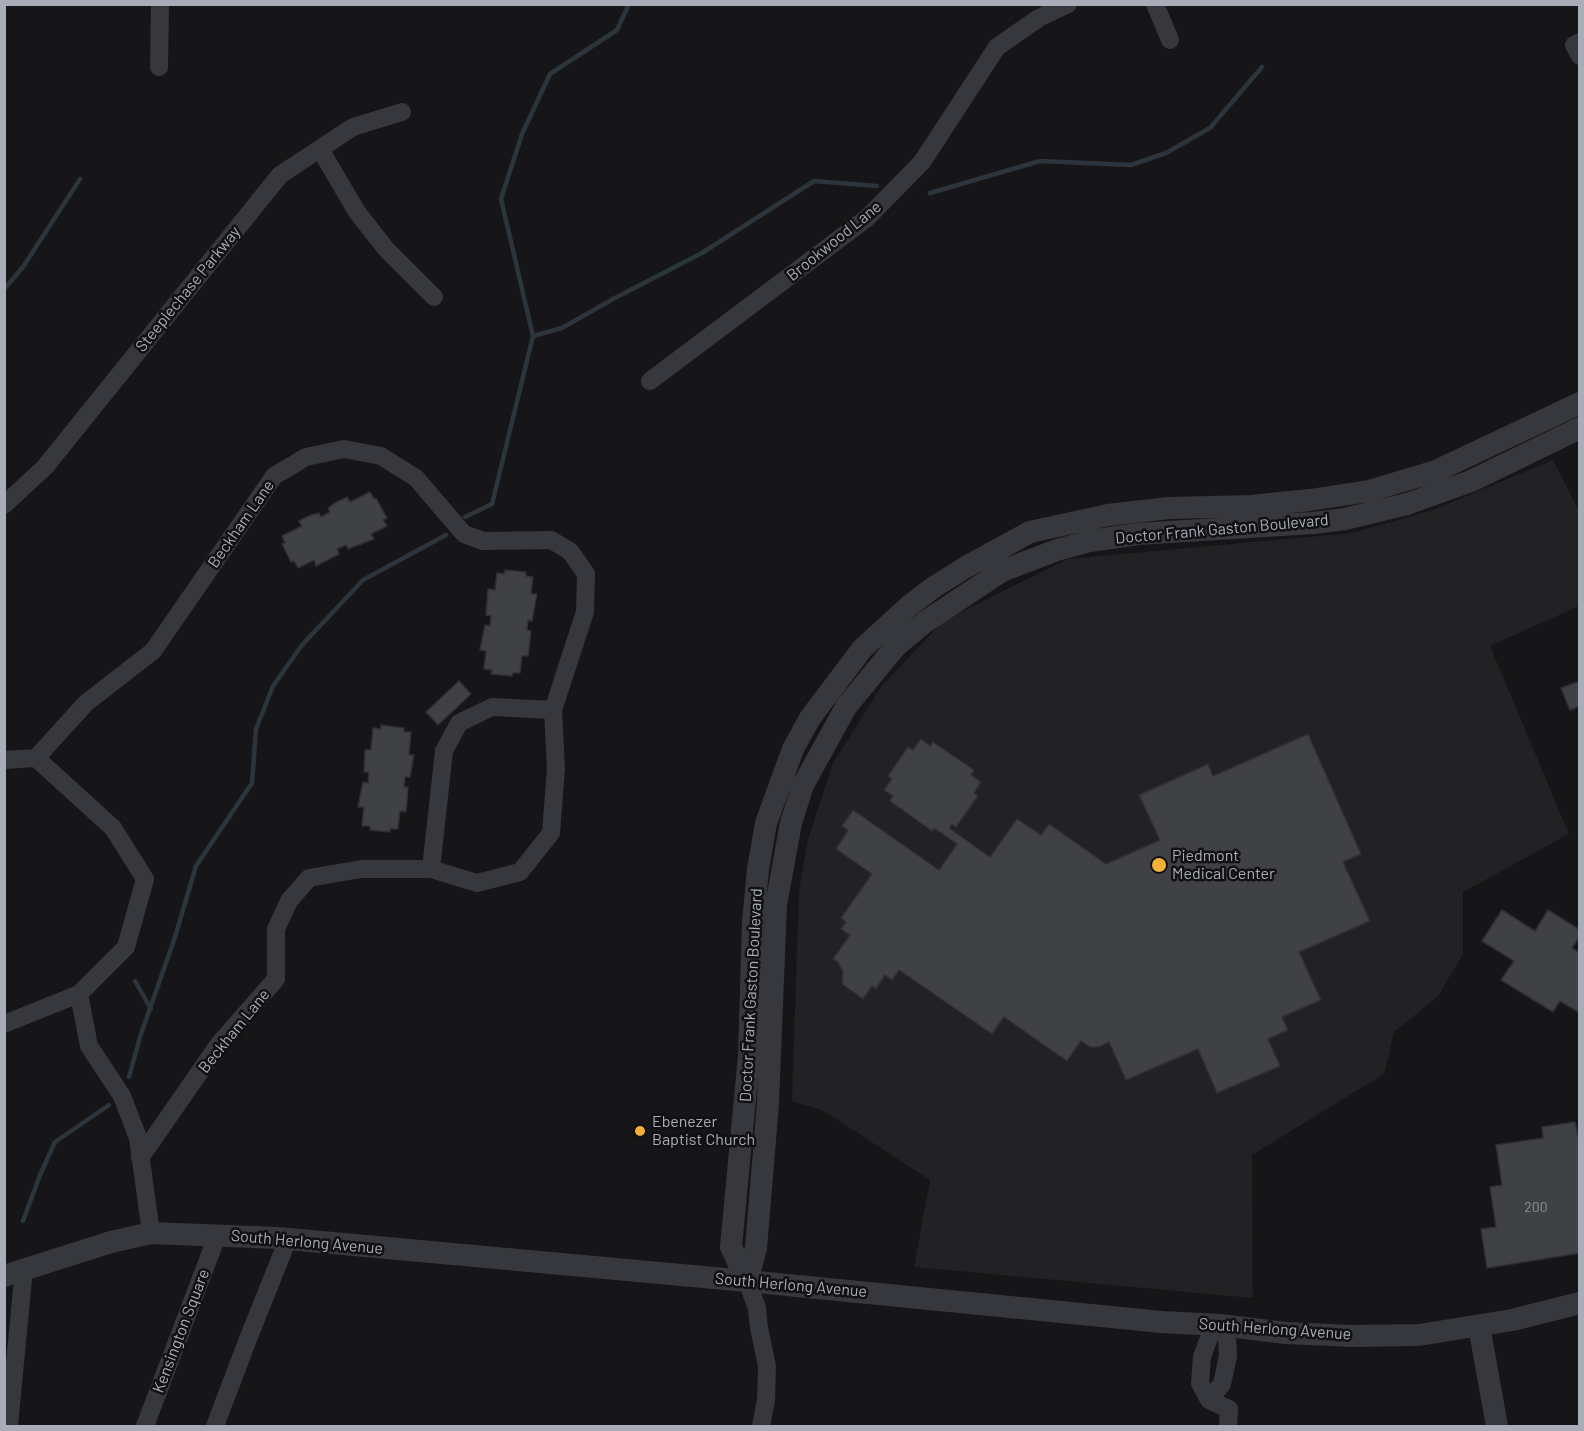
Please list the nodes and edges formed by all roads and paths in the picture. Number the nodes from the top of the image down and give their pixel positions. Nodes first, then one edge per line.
1 (160, 4) edge
2 (1068, 4) edge
3 (1155, 4) edge
4 (1170, 40) dead end
5 (1580, 42) edge
6 (1580, 56) edge
7 (159, 67) dead end
8 (402, 112) dead end
9 (320, 149) junction
10 (434, 297) dead end
11 (650, 381) dead end
12 (1580, 403) edge
13 (1555, 415) junction
14 (1572, 432) edge
15 (4, 505) edge
16 (553, 710) junction
17 (36, 758) junction
18 (4, 760) edge
19 (431, 869) junction
20 (79, 994) junction
21 (4, 1024) edge
22 (140, 1158) junction
23 (151, 1233) junction
24 (217, 1236) junction
25 (288, 1239) junction
26 (14, 1272) edge
27 (747, 1281) junction
28 (1580, 1303) edge
29 (1220, 1325) junction
30 (1479, 1326) junction
31 (1209, 1400) junction
32 (9, 1426) edge
33 (145, 1426) edge
34 (215, 1426) edge
35 (762, 1426) edge
36 (1227, 1426) edge
37 (1497, 1426) edge

1 - 7 street
2 - 11 street, Brookwood Lane
3 - 4 street
5 - 6 street
8 - 9 street, Steeplechase Parkway
9 - 10 street
9 - 15 street, Steeplechase Parkway
12 - 13 street, Doctor Frank Gaston Boulevard
13 - 14 street
13 - 27 street, Doctor Frank Gaston Boulevard
14 - 27 street, Doctor Frank Gaston Boulevard
16 - 17 street, Beckham Lane
16 - 19 street
16 - 19 street, Beckham Lane
17 - 18 street
17 - 20 street
19 - 22 street, Beckham Lane
20 - 21 street
20 - 22 street
22 - 23 street
23 - 24 street, South Herlong Avenue
23 - 26 street, South Herlong Avenue
24 - 25 street, South Herlong Avenue
24 - 33 street, Kensington Square
25 - 27 street, South Herlong Avenue
25 - 34 street
26 - 32 street
27 - 29 street, South Herlong Avenue
27 - 35 street
28 - 30 street, South Herlong Avenue
29 - 30 street, South Herlong Avenue
29 - 31 street
29 - 31 street
30 - 37 street
31 - 36 street

